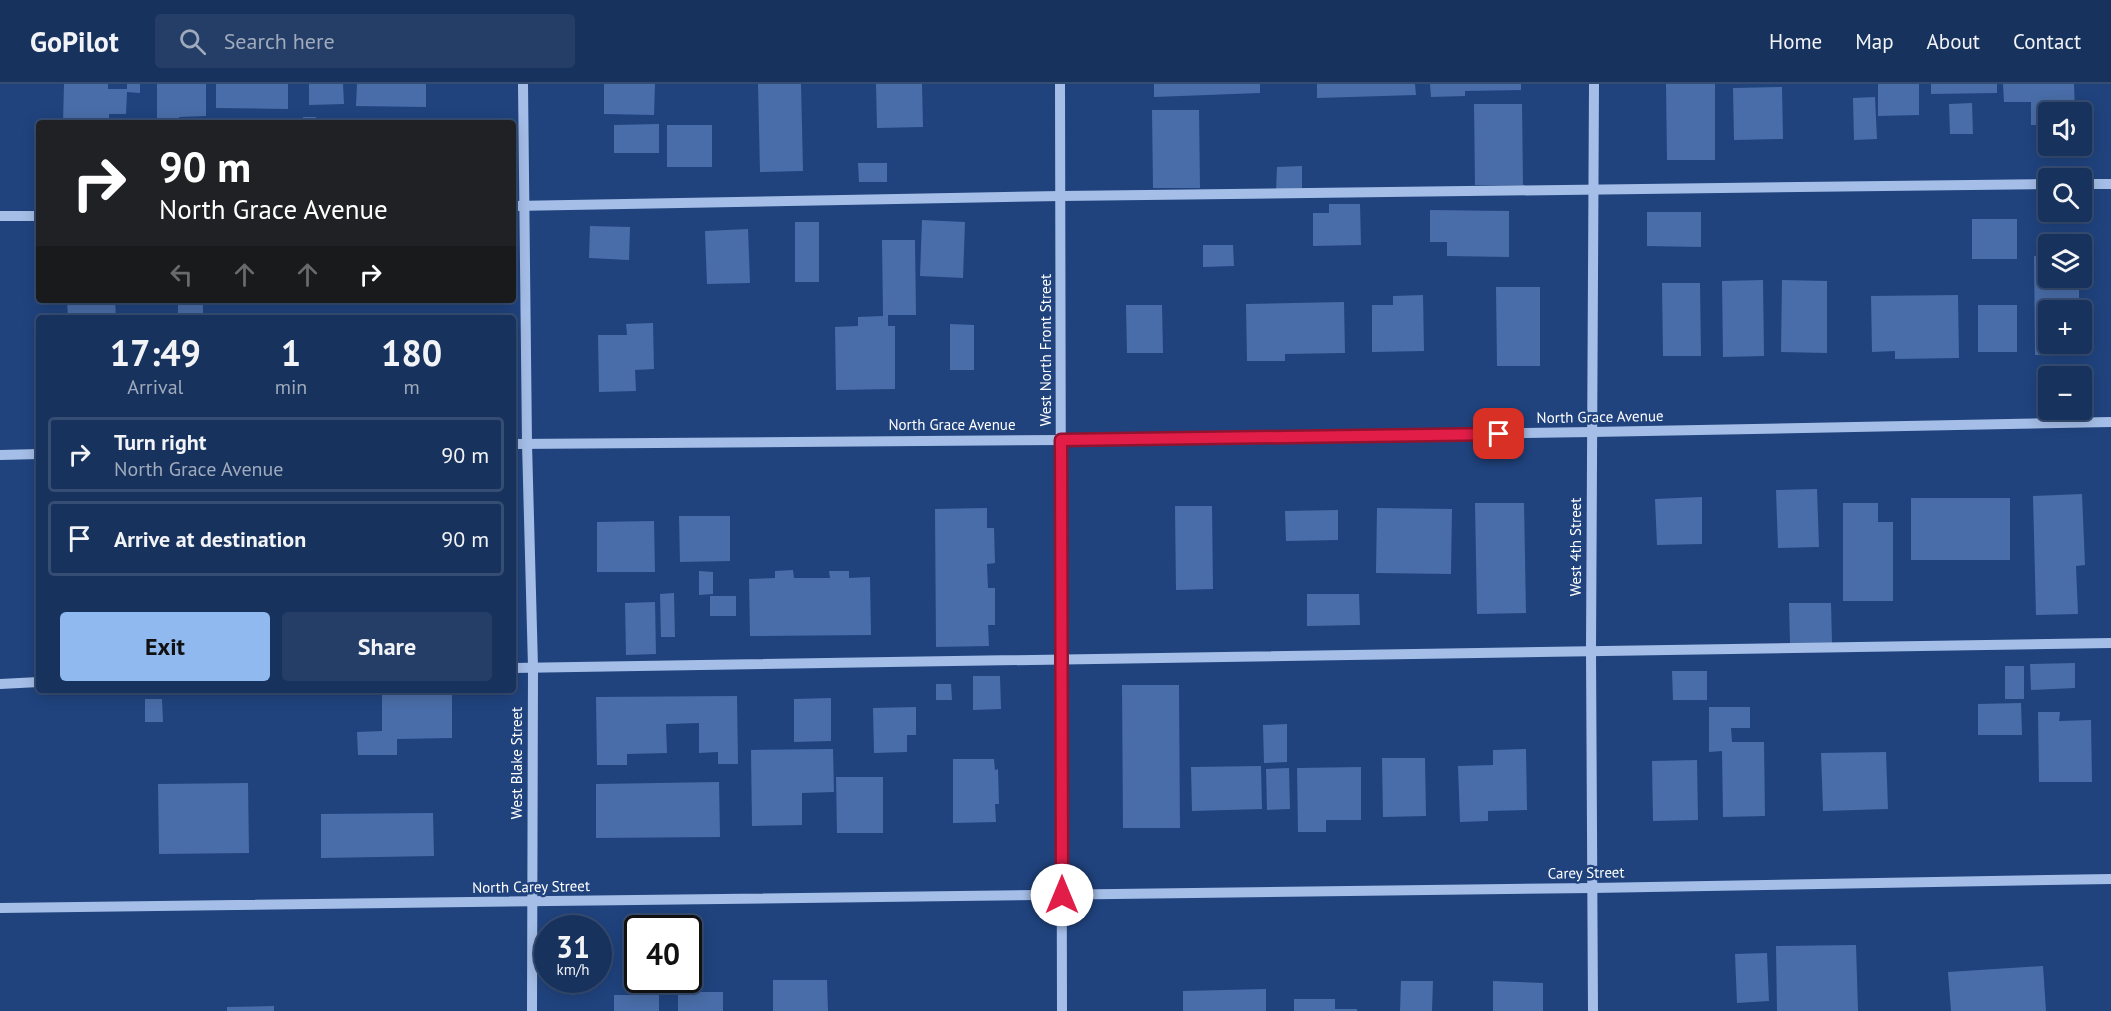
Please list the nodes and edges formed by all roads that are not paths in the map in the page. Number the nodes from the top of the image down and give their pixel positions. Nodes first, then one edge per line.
1 (523, 84) edge
2 (1060, 84) edge
3 (1594, 84) edge
4 (2038, 184) edge
5 (2092, 184) edge
6 (2111, 184) edge
7 (1593, 189) junction
8 (1061, 196) junction
9 (516, 206) edge
10 (525, 206) junction
11 (0, 216) edge
12 (36, 216) edge
13 (2111, 422) edge
14 (1592, 432) junction
15 (1061, 440) junction
16 (516, 444) edge
17 (527, 444) junction
18 (36, 454) edge
19 (0, 455) edge
20 (2111, 643) edge
21 (1590, 651) junction
22 (1061, 659) junction
23 (533, 667) junction
24 (516, 668) edge
25 (36, 682) edge
26 (0, 684) edge
27 (2111, 879) edge
28 (1592, 888) junction
29 (1062, 895) junction
30 (532, 902) junction
31 (0, 908) edge
32 (532, 1011) edge
33 (1062, 1011) edge
34 (1593, 1011) edge

1 - 10 street, West Blake Street
2 - 8 street, West North Front Street
3 - 7 street, West 4th Street
4 - 7 street
5 - 6 street
7 - 8 street
7 - 14 street, West 4th Street
8 - 10 street
8 - 15 street, West North Front Street
9 - 10 street
10 - 17 street, West Blake Street
11 - 12 street
13 - 14 street, North Grace Avenue
14 - 15 street, North Grace Avenue
14 - 21 street, West 4th Street
15 - 17 street, North Grace Avenue
15 - 22 street, West North Front Street
16 - 17 street, North Grace Avenue
17 - 23 street, West Blake Street
18 - 19 street
20 - 21 street
21 - 22 street
21 - 28 street, West 4th Street
22 - 23 street
22 - 29 street, West North Front Street
23 - 24 street
23 - 30 street, West Blake Street
25 - 26 street
27 - 28 street, Carey Street
28 - 29 street, Carey Street
28 - 34 street, West 4th Street
29 - 30 street, North Carey Street
29 - 33 street, West North Front Street
30 - 31 street, North Carey Street
30 - 32 street, West Blake Street

